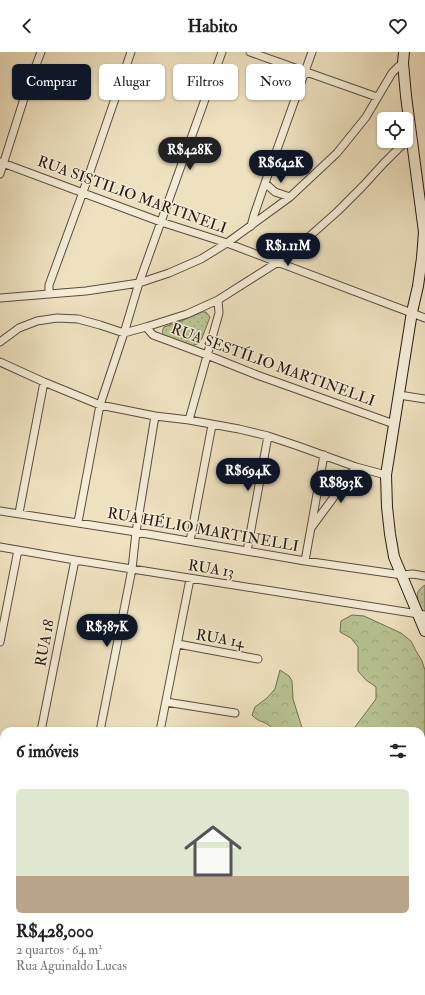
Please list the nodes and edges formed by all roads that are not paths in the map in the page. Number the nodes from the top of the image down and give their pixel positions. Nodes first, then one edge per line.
1 (41, 52) edge
2 (131, 52) edge
3 (222, 52) edge
4 (250, 52) edge
5 (312, 52) edge
6 (404, 52) edge
7 (403, 63) junction
8 (283, 64) edge
9 (305, 72) joint
10 (377, 97) junction
11 (295, 100) edge
12 (408, 112) edge
13 (413, 144) edge
14 (400, 148) edge
15 (2, 163) edge
16 (0, 174) edge
17 (265, 183) junction
18 (83, 192) junction
19 (290, 197) junction
20 (161, 222) junction
21 (251, 226) junction
22 (424, 232) edge
23 (227, 243) junction
24 (278, 262) junction
25 (139, 283) junction
26 (49, 294) junction
27 (0, 298) edge
28 (218, 300) junction
29 (425, 309) edge
30 (412, 312) junction
31 (424, 317) edge
32 (146, 327) junction
33 (124, 333) junction
34 (0, 342) edge
35 (207, 355) junction
36 (0, 362) edge
37 (44, 382) junction
38 (399, 395) junction
39 (425, 399) edge
40 (100, 405) junction
41 (155, 416) junction
42 (189, 420) junction
43 (394, 424) junction
44 (212, 425) junction
45 (268, 436) junction
46 (324, 456) junction
47 (356, 467) junction
48 (386, 475) junction
49 (0, 511) edge
50 (19, 513) junction
51 (78, 522) junction
52 (310, 529) junction
53 (136, 532) junction
54 (190, 541) junction
55 (0, 547) edge
56 (18, 550) junction
57 (247, 551) junction
58 (75, 560) junction
59 (305, 561) junction
60 (132, 569) junction
61 (402, 575) junction
62 (425, 576) edge
63 (190, 579) junction
64 (422, 614) edge
65 (425, 631) edge
66 (0, 642) edge
67 (178, 644) junction
68 (258, 659) dead end
69 (166, 702) junction
70 (235, 713) dead end
71 (42, 727) edge
72 (101, 727) edge
73 (161, 727) edge

1 - 15 street
2 - 18 street
3 - 20 street
4 - 8 street
5 - 9 street
6 - 7 main road
7 - 10 street
7 - 12 main road
9 - 10 street
10 - 19 street
11 - 17 street
13 - 22 main road
14 - 24 street
15 - 16 street
15 - 18 street, RUA SISTILIO MARTINELI
17 - 19 street
17 - 21 street
18 - 20 street, RUA SISTILIO MARTINELI
18 - 26 street
19 - 21 street
20 - 23 street, RUA SISTILIO MARTINELI
20 - 25 street
21 - 23 street
22 - 30 main road
23 - 24 street, RUA SISTILIO MARTINELI
23 - 25 street
24 - 28 street
24 - 30 street, RUA SISTILIO MARTINELI
25 - 26 street
25 - 33 street
26 - 27 street
28 - 32 street
28 - 35 street
29 - 31 street
30 - 31 street, RUA SISTILIO MARTINELI
30 - 38 main road
32 - 33 street
32 - 35 street, RUA SESTÍLIO MARTINELLI
33 - 34 street
33 - 40 street
35 - 42 street
35 - 43 street, RUA SESTÍLIO MARTINELLI
36 - 37 street
37 - 40 street
37 - 50 street
38 - 39 street
38 - 43 main road
40 - 41 street
40 - 51 street
41 - 42 street
41 - 53 street
42 - 44 street
43 - 48 main road
44 - 45 street
44 - 54 street
45 - 46 street
45 - 57 street
46 - 47 street
46 - 52 street
47 - 48 street
47 - 52 street
48 - 61 main road
49 - 50 street, RUA HÉLIO MARTINELLI
50 - 51 street, RUA HÉLIO MARTINELLI
51 - 53 street, RUA HÉLIO MARTINELLI
52 - 59 street
53 - 54 street, RUA HÉLIO MARTINELLI
53 - 60 street
54 - 57 street, RUA HÉLIO MARTINELLI
55 - 56 street, RUA 13
56 - 58 street, RUA 13
56 - 66 street
57 - 59 street, RUA HÉLIO MARTINELLI
58 - 60 street, RUA 13
58 - 71 street, RUA 18
59 - 61 street, RUA HÉLIO MARTINELLI
60 - 63 street, RUA 13
60 - 72 street
61 - 62 street, RUA HÉLIO MARTINELLI
61 - 64 main road
63 - 64 street, RUA 13
63 - 67 street
64 - 65 main road
67 - 68 street, RUA 14
67 - 69 street
69 - 70 street
69 - 73 street

